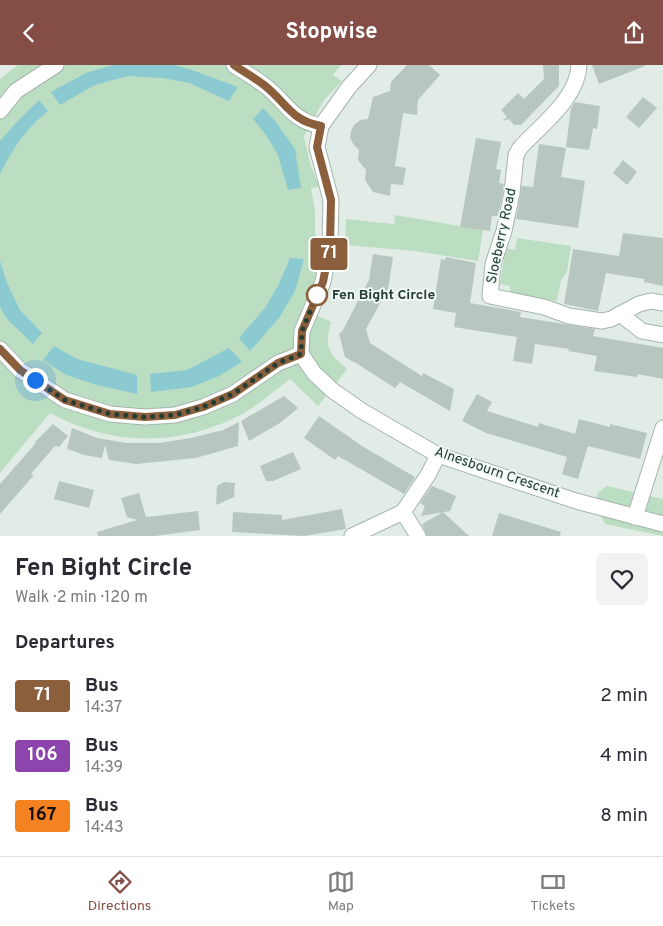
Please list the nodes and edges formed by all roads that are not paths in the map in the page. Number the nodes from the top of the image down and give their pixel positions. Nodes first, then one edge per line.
1 (56, 65) edge
2 (234, 65) edge
3 (369, 65) edge
4 (579, 65) edge
5 (0, 111) edge
6 (321, 126) junction
7 (663, 303) edge
8 (620, 314) junction
9 (663, 335) edge
10 (0, 349) edge
11 (301, 354) junction
12 (663, 428) edge
13 (438, 455) junction
14 (403, 512) junction
15 (635, 517) junction
16 (663, 524) edge
17 (352, 536) edge
18 (418, 536) edge

1 - 5 street
2 - 6 street
3 - 6 street
4 - 8 street, Sloeberry Road
6 - 11 street
7 - 8 street, Sloeberry Road
8 - 9 street
10 - 11 street
11 - 13 street, Alnesbourn Crescent
12 - 15 street
13 - 14 street
13 - 15 street, Alnesbourn Crescent
14 - 17 street
14 - 18 street
15 - 16 street, Alnesbourn Crescent

